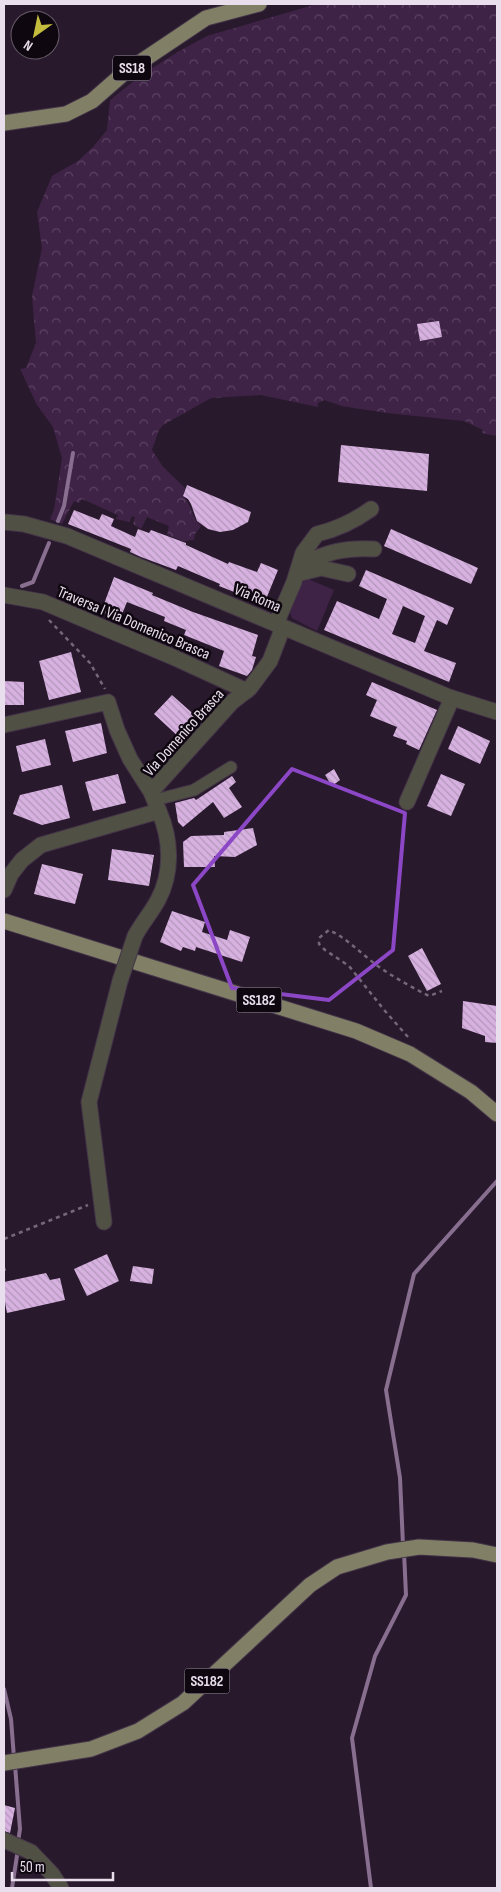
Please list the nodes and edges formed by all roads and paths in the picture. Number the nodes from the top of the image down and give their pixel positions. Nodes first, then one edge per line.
1 (259, 4) edge
2 (4, 124) edge
3 (371, 509) dead end
4 (4, 522) edge
5 (374, 549) dead end
6 (298, 569) junction
7 (348, 574) dead end
8 (4, 595) edge
9 (48, 619) dead end
10 (280, 626) junction
11 (247, 691) junction
12 (452, 698) junction
13 (108, 702) junction
14 (497, 712) edge
15 (4, 725) edge
16 (231, 767) dead end
17 (155, 801) junction
18 (407, 802) dead end
19 (4, 890) edge
20 (4, 920) edge
21 (442, 991) dead end
22 (410, 1054) junction
23 (497, 1114) edge
24 (101, 1200) junction
25 (104, 1222) dead end
26 (4, 1239) edge
27 (497, 1555) edge
28 (5, 1763) edge
29 (7, 1842) edge
30 (61, 1888) edge

1 - 2 main road, SS18
3 - 6 street, Via Domenico Brasca
4 - 10 street, Via Roma
5 - 6 street
6 - 7 street
6 - 10 street, Via Domenico Brasca
8 - 11 street, Traversa I Via Domenico Brasca
9 - 13 path
10 - 11 street, Via Domenico Brasca
10 - 12 street, Via Roma
11 - 17 street, Via Domenico Brasca
12 - 14 street, Via Roma
12 - 18 street
13 - 15 street
13 - 17 street
16 - 17 street
17 - 19 street
17 - 24 street, bridge
20 - 22 main road, SS182
21 - 22 path
22 - 23 main road, SS182
24 - 25 street
24 - 26 path
27 - 28 main road, SS182
29 - 30 street

